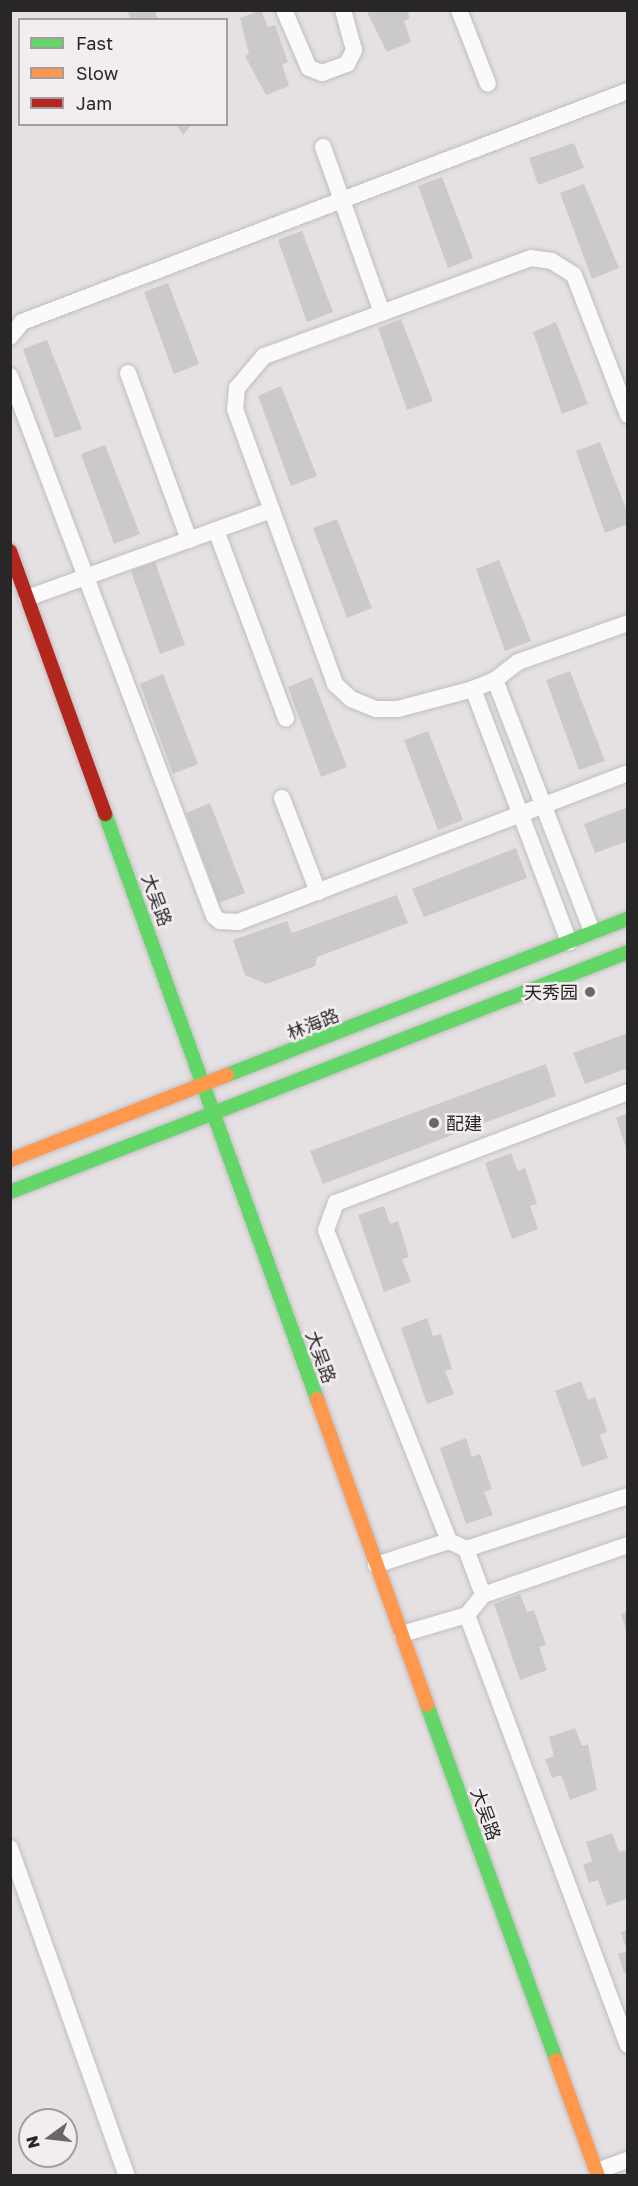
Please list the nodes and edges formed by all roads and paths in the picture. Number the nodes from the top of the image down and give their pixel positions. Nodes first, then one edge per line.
1 (284, 10) edge
2 (343, 10) edge
3 (459, 10) edge
4 (488, 84) dead end
5 (627, 91) edge
6 (323, 147) dead end
7 (342, 200) junction
8 (382, 313) junction
9 (10, 337) edge
10 (128, 373) dead end
11 (10, 376) edge
12 (627, 415) edge
13 (272, 510) junction
14 (216, 531) junction
15 (189, 540) junction
16 (10, 551) edge
17 (86, 577) junction
18 (27, 598) junction
19 (627, 623) edge
20 (495, 681) junction
21 (473, 689) junction
22 (286, 718) dead end
23 (627, 773) edge
24 (282, 798) dead end
25 (544, 806) junction
26 (522, 815) junction
27 (318, 892) junction
28 (627, 919) edge
29 (592, 932) junction
30 (569, 942) junction
31 (627, 952) edge
32 (205, 1086) junction
33 (627, 1092) edge
34 (214, 1114) junction
35 (10, 1160) edge
36 (10, 1192) edge
37 (627, 1496) edge
38 (449, 1541) junction
39 (627, 1545) edge
40 (466, 1549) junction
41 (376, 1565) junction
42 (483, 1595) junction
43 (467, 1615) junction
44 (402, 1634) junction
45 (10, 1848) edge
46 (627, 2045) edge
47 (627, 2160) edge
48 (598, 2173) edge
49 (127, 2175) edge

1 - 2 street
3 - 4 street
5 - 7 street
6 - 7 street
7 - 8 street
7 - 9 street
8 - 12 street
8 - 13 street
10 - 15 street
11 - 17 street
13 - 14 street
13 - 21 street
14 - 15 street
14 - 22 street
15 - 17 street
16 - 18 street, 大吴路
17 - 18 street
17 - 27 street
18 - 32 street, 大吴路
19 - 20 street
20 - 21 street
20 - 25 street
21 - 26 street
23 - 25 street
24 - 27 street
25 - 26 street
25 - 29 street
26 - 27 street
26 - 30 street
28 - 29 street, 林海路
29 - 30 street, 林海路
30 - 32 street, 林海路
31 - 34 street
32 - 34 street, 大吴路
32 - 35 street, 林海路
33 - 38 street
34 - 36 street
34 - 41 street, 大吴路
37 - 40 street
38 - 40 street
38 - 41 street
39 - 42 street
40 - 42 street
41 - 44 street, 大吴路
42 - 43 street
43 - 44 street
43 - 46 street
44 - 48 street, 大吴路
45 - 49 street
47 - 48 street

